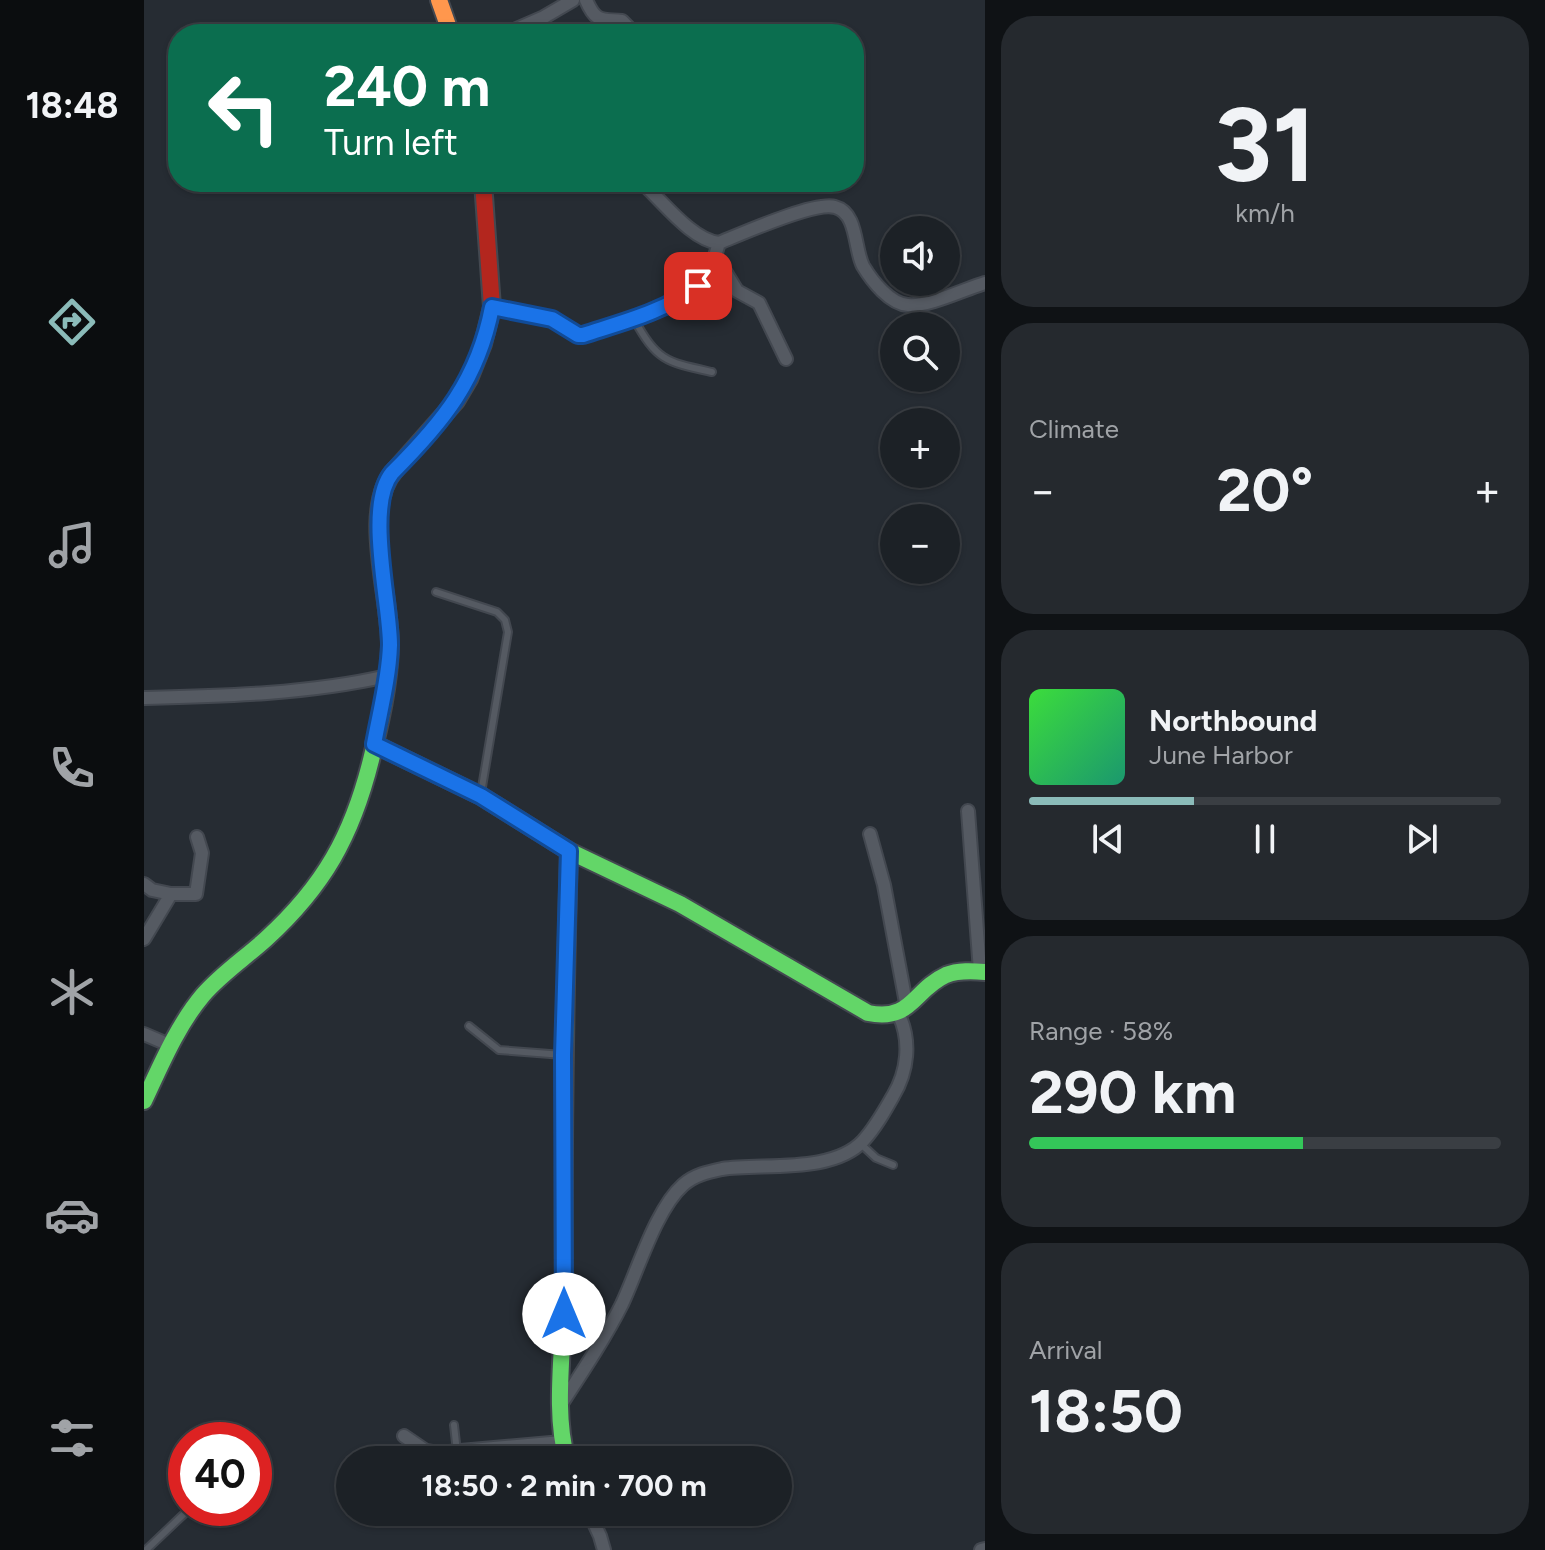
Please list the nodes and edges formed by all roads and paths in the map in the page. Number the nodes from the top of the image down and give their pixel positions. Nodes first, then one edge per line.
1 (439, 0) edge
2 (573, 0) edge
3 (586, 0) edge
4 (447, 24) edge
5 (528, 24) edge
6 (624, 24) edge
7 (484, 192) edge
8 (652, 192) edge
9 (717, 249) junction
10 (985, 283) edge
11 (492, 307) junction
12 (634, 319) junction
13 (786, 359) dead end
14 (712, 372) dead end
15 (436, 592) dead end
16 (387, 676) junction
17 (144, 698) edge
18 (374, 744) junction
19 (481, 796) junction
20 (968, 811) dead end
21 (870, 834) dead end
22 (197, 837) dead end
23 (569, 851) junction
24 (144, 884) edge
25 (171, 894) junction
26 (981, 908) edge
27 (144, 939) edge
28 (982, 972) edge
29 (903, 1012) junction
30 (469, 1026) dead end
31 (144, 1034) edge
32 (172, 1046) junction
33 (563, 1055) junction
34 (144, 1101) edge
35 (861, 1144) junction
36 (893, 1165) dead end
37 (561, 1406) junction
38 (454, 1425) dead end
39 (404, 1436) dead end
40 (562, 1442) junction
41 (419, 1446) edge
42 (456, 1446) edge
43 (520, 1446) edge
44 (563, 1446) edge
45 (171, 1526) edge
46 (595, 1526) edge
47 (146, 1550) edge
48 (604, 1550) edge

1 - 4 street
2 - 5 street
3 - 6 street
7 - 11 street
8 - 9 street
9 - 10 street
9 - 12 street
9 - 13 street
11 - 12 street
11 - 16 street
12 - 14 lane
15 - 19 lane
16 - 17 street
16 - 18 street
18 - 19 street
18 - 32 street
19 - 23 street
20 - 26 street
21 - 29 street
22 - 25 street
23 - 29 street
23 - 33 street
24 - 25 street
25 - 27 street
26 - 28 street
28 - 29 street
29 - 35 street
30 - 33 lane
31 - 32 street
32 - 34 street
33 - 37 street
35 - 36 lane
35 - 37 street
37 - 40 street
38 - 42 lane
39 - 41 street
40 - 43 street
40 - 44 street
45 - 47 lane
46 - 48 street

